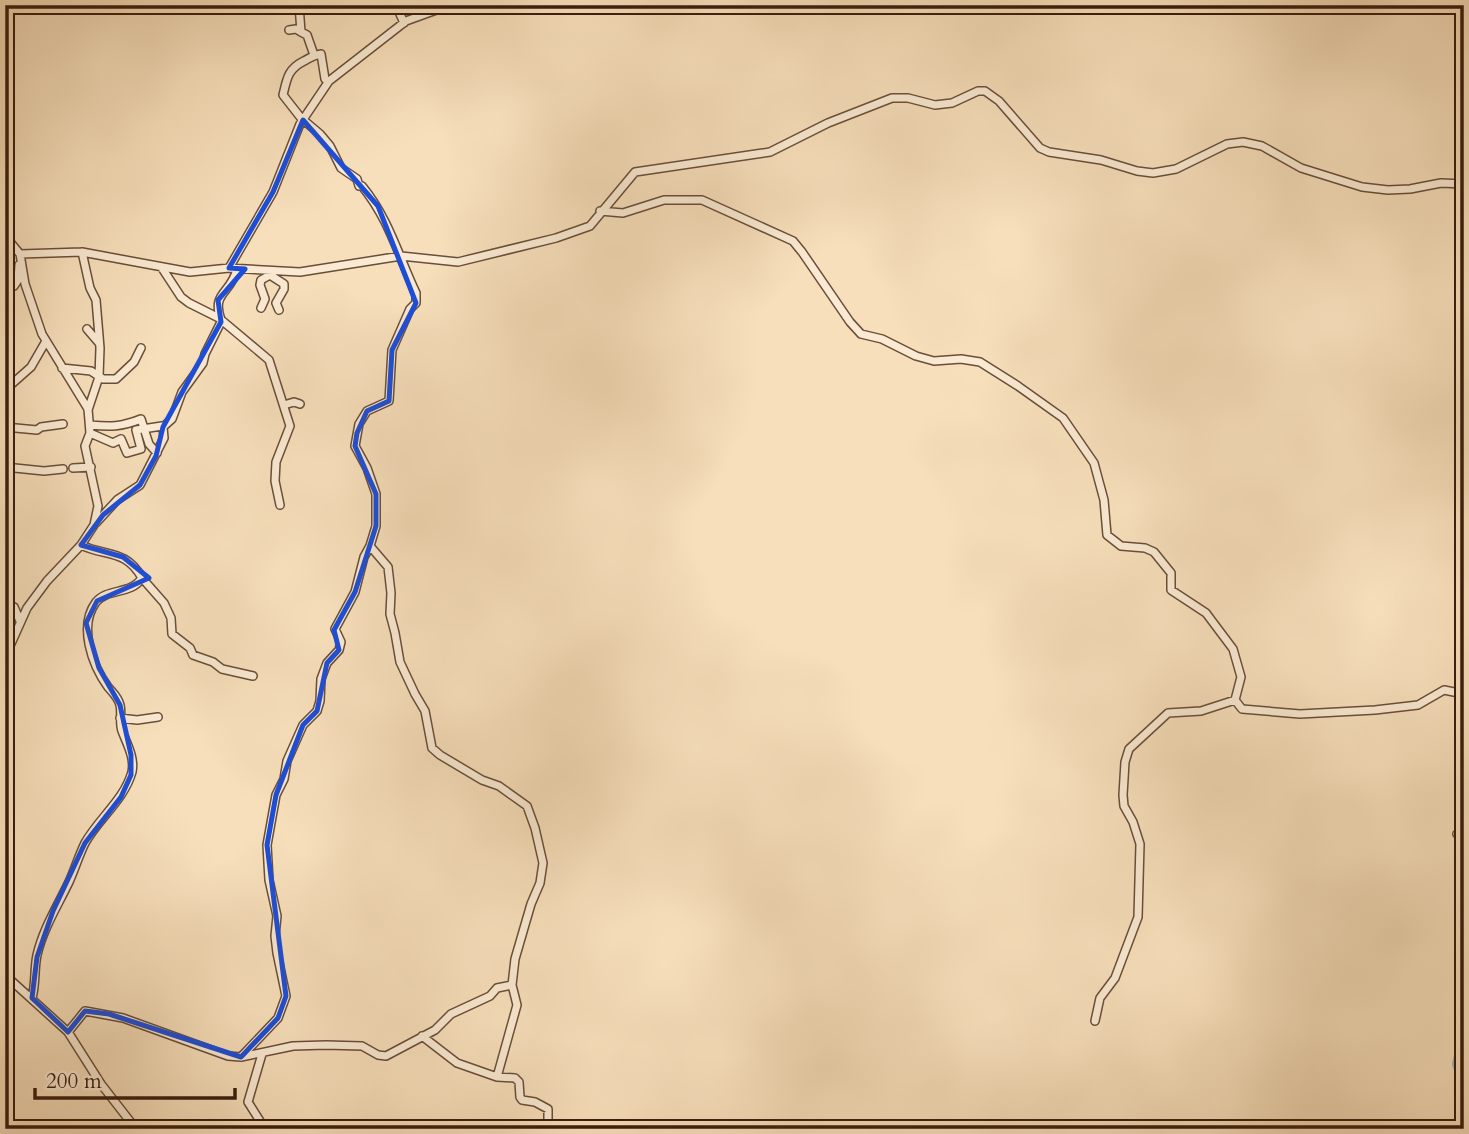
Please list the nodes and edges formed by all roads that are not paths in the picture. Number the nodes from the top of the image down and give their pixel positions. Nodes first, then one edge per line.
1 (299, 5) edge
2 (396, 5) edge
3 (450, 5) edge
4 (404, 23) junction
5 (289, 30) dead end
6 (301, 32) junction
7 (314, 55) junction
8 (329, 81) junction
9 (303, 120) junction
10 (1464, 184) edge
11 (600, 211) junction
12 (5, 236) edge
13 (82, 252) junction
14 (20, 254) junction
15 (401, 256) junction
16 (162, 268) junction
17 (233, 268) junction
18 (271, 273) junction
19 (5, 285) edge
20 (261, 308) dead end
21 (279, 310) dead end
22 (221, 321) junction
23 (87, 329) dead end
24 (46, 341) junction
25 (99, 343) junction
26 (141, 348) dead end
27 (62, 368) junction
28 (99, 377) junction
29 (5, 390) edge
30 (300, 404) dead end
31 (284, 405) junction
32 (88, 410) junction
33 (63, 424) dead end
34 (5, 427) edge
35 (163, 427) junction
36 (143, 428) junction
37 (90, 429) junction
38 (157, 453) junction
39 (5, 467) edge
40 (91, 467) junction
41 (73, 468) dead end
42 (63, 469) dead end
43 (280, 505) dead end
44 (94, 525) junction
45 (81, 545) junction
46 (370, 546) junction
47 (142, 578) junction
48 (5, 600) edge
49 (20, 621) junction
50 (5, 657) edge
51 (253, 676) dead end
52 (1464, 694) edge
53 (1236, 700) junction
54 (158, 717) dead end
55 (120, 718) junction
56 (5, 975) edge
57 (512, 985) junction
58 (32, 998) junction
59 (1096, 1021) dead end
60 (68, 1032) junction
61 (422, 1036) junction
62 (262, 1054) junction
63 (241, 1057) junction
64 (497, 1077) junction
65 (136, 1129) edge
66 (265, 1129) edge
67 (548, 1129) edge

1 - 6 street
2 - 4 street
3 - 4 street
4 - 8 street
5 - 6 street
6 - 7 street
7 - 8 street
7 - 9 street
8 - 9 street
9 - 15 street
9 - 17 street
10 - 11 street
11 - 15 street
11 - 53 street
12 - 14 street
13 - 14 street
13 - 16 street
13 - 25 street
14 - 19 street
14 - 24 street
15 - 18 street
15 - 46 street
16 - 17 street
16 - 22 street
17 - 18 street
17 - 22 street
18 - 20 street
18 - 21 street
22 - 31 street
22 - 35 street
23 - 25 street
24 - 27 street
24 - 29 street
25 - 28 street
26 - 28 street
27 - 28 street
27 - 32 street
28 - 32 street
30 - 31 street
31 - 43 street
32 - 37 street
33 - 34 street
35 - 36 street
35 - 38 street
36 - 37 street
36 - 37 street
36 - 38 street
37 - 40 street
38 - 44 street
39 - 42 street
40 - 41 street
40 - 44 street
44 - 45 street
45 - 47 street
45 - 49 street
46 - 57 street
46 - 63 street
47 - 51 street
47 - 55 street
48 - 49 street
49 - 50 street
52 - 53 street
53 - 59 street
54 - 55 street
55 - 58 street
56 - 58 street
57 - 61 street
57 - 64 street
58 - 60 street
60 - 63 street
60 - 65 street
61 - 62 street
61 - 64 street
62 - 63 street
62 - 66 street
64 - 67 street

